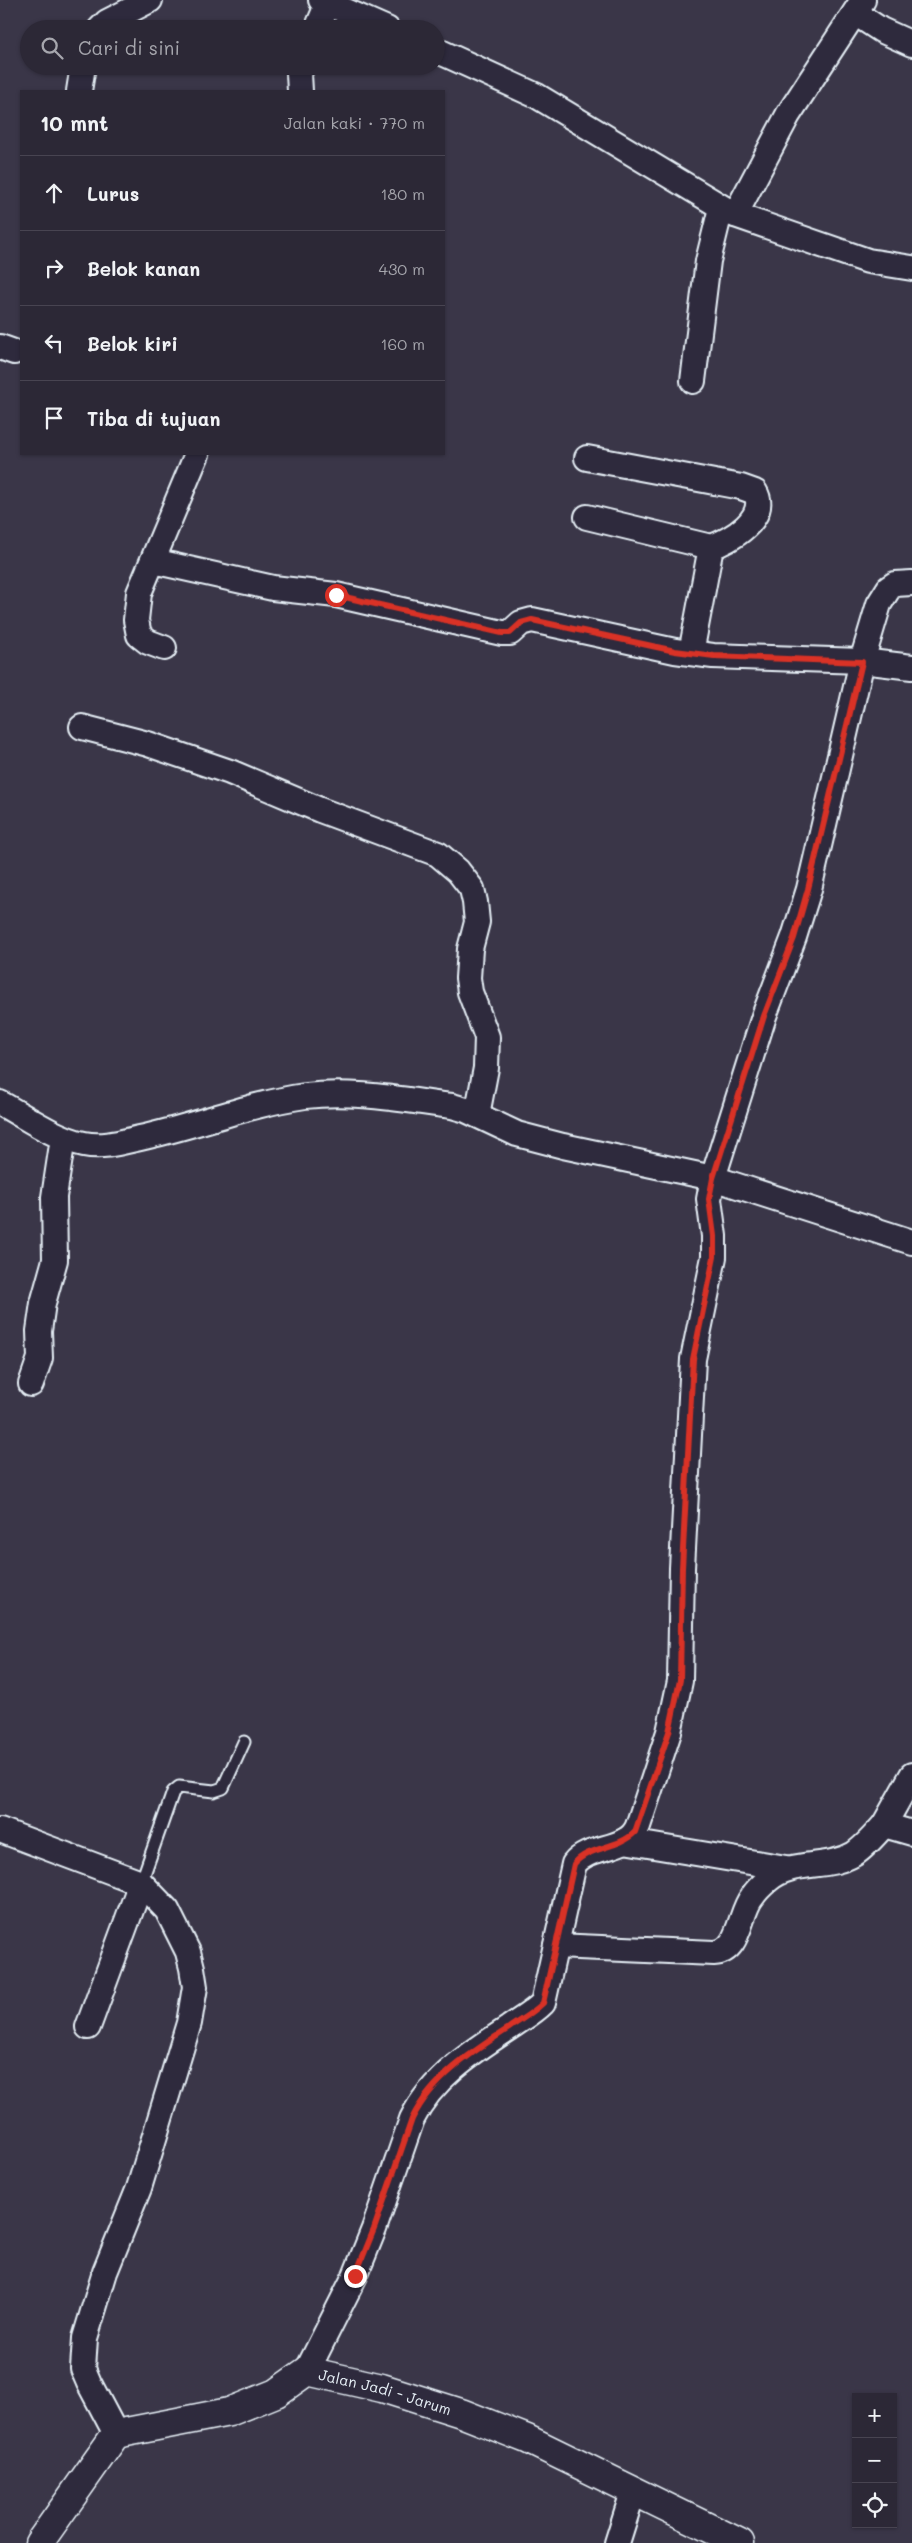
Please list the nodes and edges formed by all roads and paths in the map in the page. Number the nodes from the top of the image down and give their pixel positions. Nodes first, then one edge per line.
1 (150, 0) edge
2 (325, 2) edge
3 (859, 6) edge
4 (111, 20) edge
5 (320, 20) edge
6 (366, 20) edge
7 (912, 44) edge
8 (445, 54) edge
9 (82, 75) edge
10 (298, 75) edge
11 (79, 90) edge
12 (300, 90) edge
13 (728, 211) junction
14 (912, 268) edge
15 (693, 380) dead end
16 (197, 455) edge
17 (587, 458) dead end
18 (587, 516) dead end
19 (711, 547) junction
20 (152, 561) junction
21 (912, 583) edge
22 (164, 648) dead end
23 (691, 653) junction
24 (862, 662) junction
25 (912, 667) edge
26 (82, 727) dead end
27 (0, 1103) edge
28 (477, 1115) junction
29 (63, 1138) junction
30 (713, 1178) junction
31 (912, 1242) edge
32 (30, 1384) dead end
33 (244, 1742) dead end
34 (912, 1775) edge
35 (884, 1825) junction
36 (0, 1830) edge
37 (912, 1833) edge
38 (624, 1841) junction
39 (786, 1868) junction
40 (141, 1883) junction
41 (556, 1946) junction
42 (88, 2027) dead end
43 (307, 2372) junction
44 (116, 2434) junction
45 (634, 2492) junction
46 (39, 2543) edge
47 (617, 2543) edge
48 (740, 2543) edge

1 - 4 street
2 - 5 street
2 - 6 street
3 - 7 street
3 - 13 street
8 - 13 street
9 - 11 street
10 - 12 street
13 - 14 street
13 - 15 street
16 - 20 street
17 - 19 street
18 - 19 street
19 - 23 street
20 - 22 street
20 - 23 street
21 - 24 street
23 - 24 street
24 - 25 street
24 - 30 street
26 - 28 street
27 - 29 street
28 - 29 street
28 - 30 street
29 - 32 street
30 - 31 street
30 - 38 street
33 - 40 lane
34 - 35 street
35 - 37 street
35 - 39 street
36 - 40 street
38 - 39 street
38 - 41 street
39 - 41 street
40 - 42 street
40 - 44 street
41 - 43 street
43 - 44 street, Jalan Jadi - Jarum
43 - 45 street, Jalan Jadi - Jarum
44 - 46 street
45 - 47 street
45 - 48 street, Jalan Jadi - Jarum

